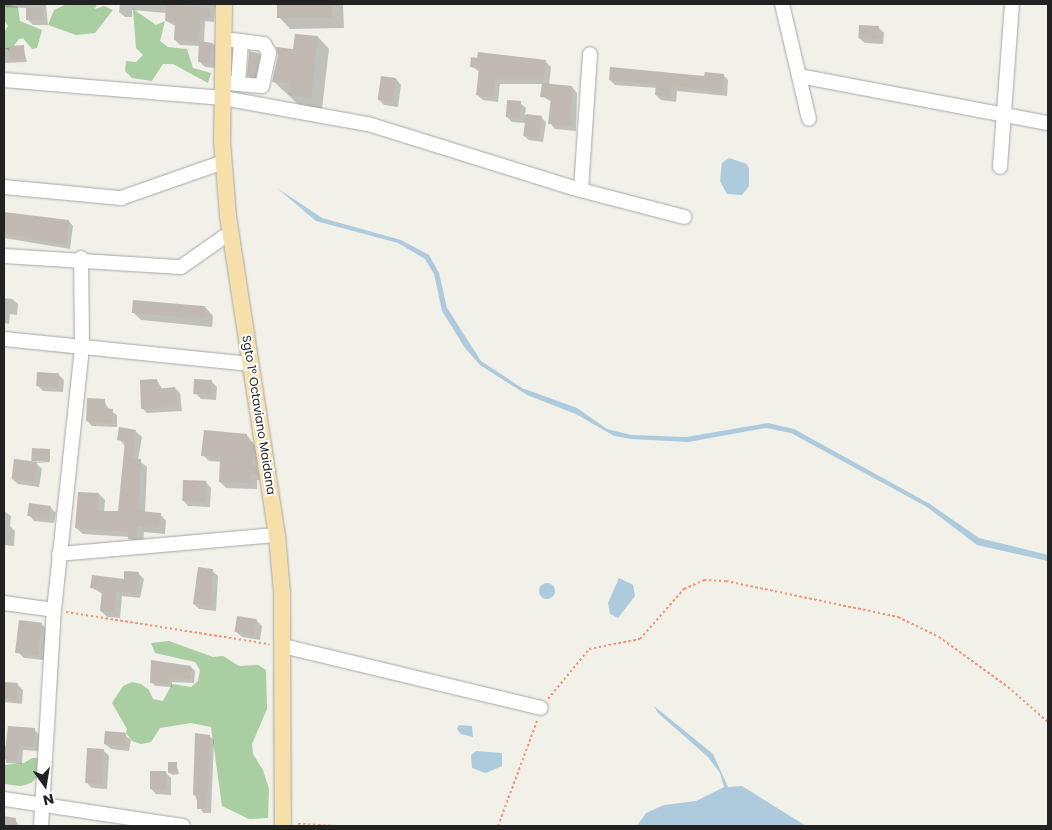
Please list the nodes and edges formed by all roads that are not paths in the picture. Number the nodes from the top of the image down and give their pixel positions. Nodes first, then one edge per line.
1 (224, 4) edge
2 (782, 4) edge
3 (1012, 4) edge
4 (223, 38) junction
5 (240, 42) junction
6 (590, 54) dead end
7 (799, 76) junction
8 (4, 80) edge
9 (228, 88) junction
10 (1004, 114) junction
11 (809, 119) dead end
12 (1048, 123) edge
13 (224, 162) junction
14 (1000, 167) dead end
15 (4, 187) edge
16 (581, 190) junction
17 (684, 216) dead end
18 (231, 232) junction
19 (4, 256) edge
20 (81, 258) junction
21 (4, 339) edge
22 (82, 347) junction
23 (251, 364) junction
24 (278, 535) junction
25 (59, 554) junction
26 (4, 603) edge
27 (54, 610) junction
28 (283, 646) junction
29 (541, 708) road end
30 (4, 799) edge
31 (42, 804) junction
32 (283, 825) edge
33 (41, 826) edge
34 (183, 826) edge

1 - 4 main road, Sgto 1° Octaviano Maidana
2 - 7 street
3 - 10 street
4 - 5 street
4 - 9 main road, Sgto 1° Octaviano Maidana
5 - 9 street
5 - 9 street
6 - 16 street
7 - 10 street
7 - 11 street
8 - 9 street
9 - 13 main road, Sgto 1° Octaviano Maidana
9 - 16 street
10 - 12 street
10 - 14 street
13 - 15 street
13 - 18 main road, Sgto 1° Octaviano Maidana
16 - 17 street
18 - 20 street
18 - 23 main road, Sgto 1° Octaviano Maidana
19 - 20 street
20 - 22 street
21 - 22 street
22 - 23 street
22 - 25 street
23 - 24 main road, Sgto 1° Octaviano Maidana
24 - 25 street
24 - 28 main road, Sgto 1° Octaviano Maidana
25 - 27 street
26 - 27 street
27 - 31 street
28 - 29 street
28 - 32 main road, Sgto 1° Octaviano Maidana
30 - 31 street
31 - 33 street
31 - 34 street

